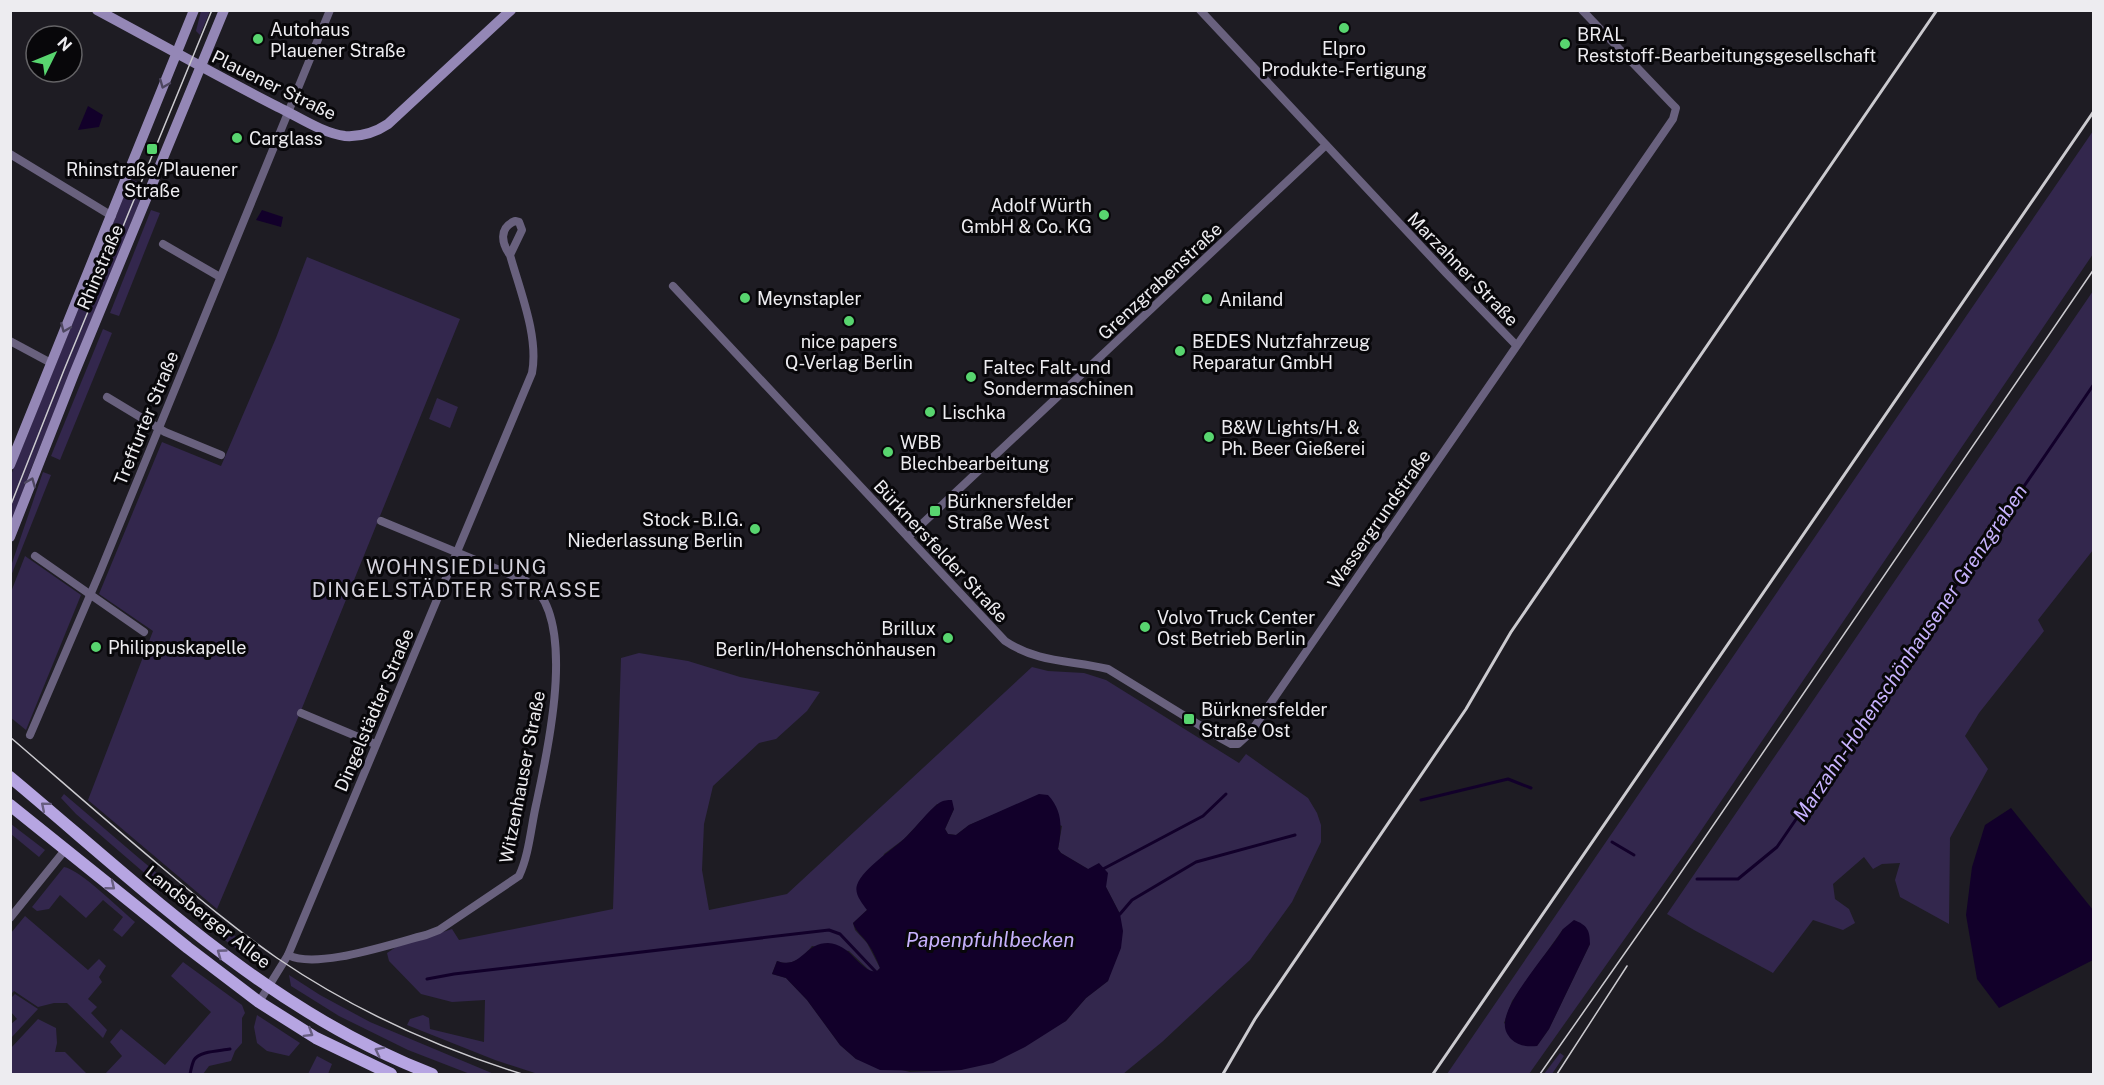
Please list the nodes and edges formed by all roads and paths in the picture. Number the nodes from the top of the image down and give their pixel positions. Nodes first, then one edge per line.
1 (97, 10) edge
2 (194, 10) edge
3 (224, 10) edge
4 (330, 10) edge
5 (511, 10) edge
6 (1200, 10) edge
7 (1582, 10) edge
8 (113, 14) edge
9 (176, 53) junction
10 (201, 67) junction
11 (289, 112) junction
12 (1326, 145) junction
13 (10, 154) edge
14 (111, 216) junction
15 (163, 244) dead end
16 (510, 255) dead end
17 (220, 277) junction
18 (673, 286) dead end
19 (10, 341) edge
20 (1516, 345) junction
21 (51, 363) junction
22 (107, 397) dead end
23 (158, 428) junction
24 (221, 455) dead end
25 (10, 465) edge
26 (381, 521) dead end
27 (10, 537) edge
28 (908, 537) junction
29 (457, 553) junction
30 (35, 556) dead end
31 (90, 595) junction
32 (144, 632) dead end
33 (301, 713) dead end
34 (30, 735) dead end
35 (1245, 740) joint
36 (375, 744) junction
37 (10, 777) edge
38 (10, 805) edge
39 (65, 850) junction
40 (10, 918) edge
41 (288, 955) junction
42 (268, 987) junction
43 (260, 1002) junction
44 (391, 1074) edge
45 (432, 1074) edge

1 - 8 main road, Plauener Straße
2 - 9 main road, Rhinstraße
3 - 10 main road, Rhinstraße
4 - 11 street, Treffurter Straße
5 - 11 main road, Plauener Straße
6 - 12 street, Marzahner Straße
7 - 20 street, Marzahner Straße
8 - 9 main road, Plauener Straße
9 - 10 main road, Plauener Straße
9 -> 14 main road, Rhinstraße
10 - 11 main road, Plauener Straße
27 -> 10 main road, Rhinstraße
11 - 17 street, Treffurter Straße
12 - 20 street, Marzahner Straße
12 - 28 street, Grenzgrabenstraße
13 - 14 street
14 -> 21 main road, Rhinstraße
15 - 17 street
16 - 29 street, Dingelstädter Straße
17 - 23 street, Treffurter Straße
18 - 28 street, Bürknersfelder Straße
19 - 21 street
20 - 35 street, Wassergrundstraße
21 - 25 main road, Rhinstraße
22 - 23 street
23 - 24 street
23 - 31 street, Treffurter Straße
26 - 29 street, Witzenhauser Straße
28 - 35 street, Bürknersfelder Straße
29 - 36 street, Dingelstädter Straße
29 - 41 street, Witzenhauser Straße
30 - 31 street
31 - 32 street
31 - 34 street, Treffurter Straße
33 - 36 street
36 - 41 street, Dingelstädter Straße
42 -> 37 main road, Landsberger Allee
38 - 39 main road, Landsberger Allee
39 - 40 street
39 -> 43 main road, Landsberger Allee
41 - 42 street, Dingelstädter Straße
42 - 43 street, Dingelstädter Straße
45 -> 42 main road, Landsberger Allee
43 -> 44 main road, Landsberger Allee

